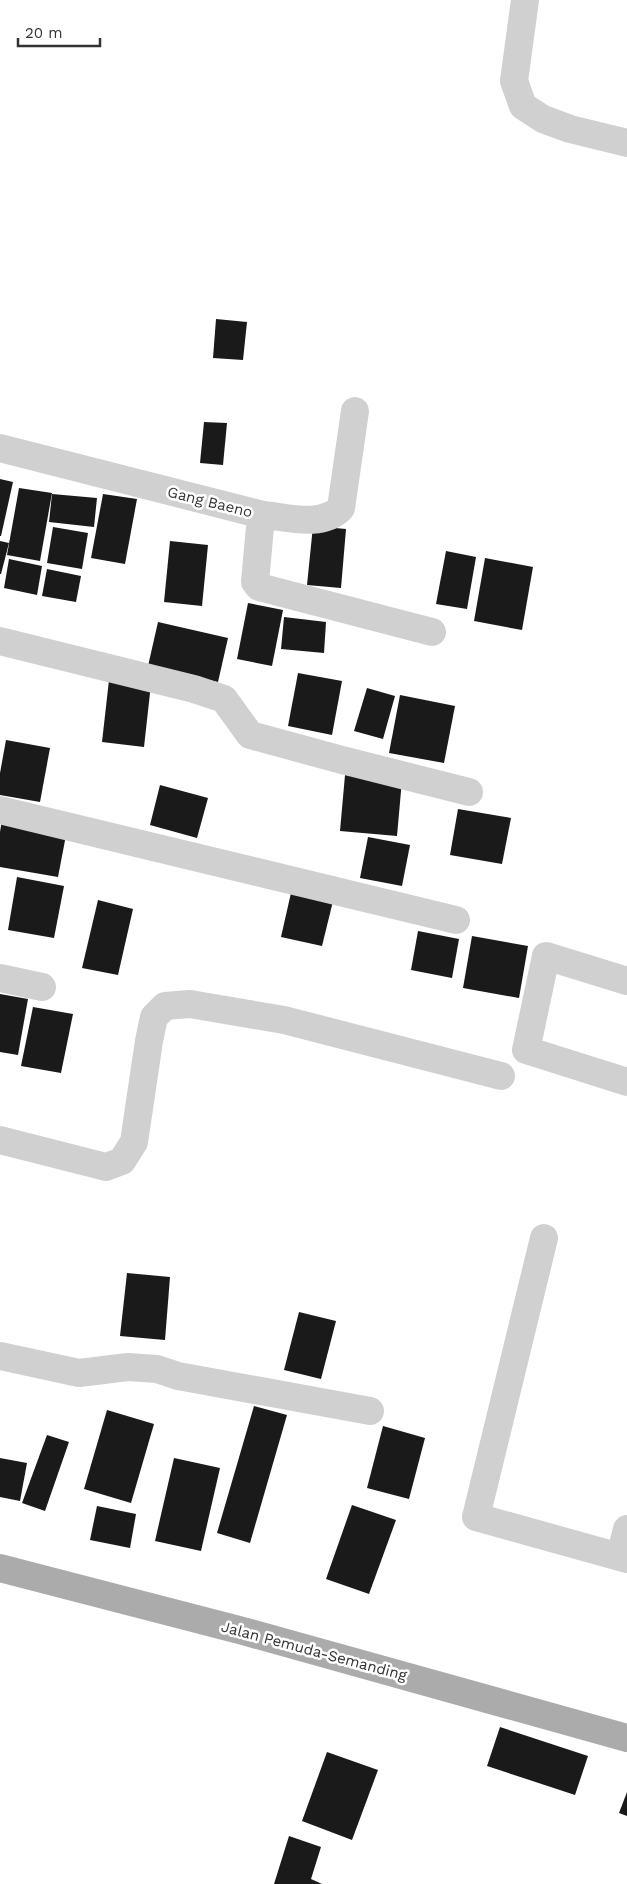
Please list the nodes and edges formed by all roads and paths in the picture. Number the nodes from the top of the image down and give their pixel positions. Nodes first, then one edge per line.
1 (525, 0) edge
2 (627, 143) edge
3 (355, 411) dead end
4 (0, 448) edge
5 (263, 515) junction
6 (432, 632) dead end
7 (0, 641) edge
8 (469, 792) dead end
9 (0, 810) edge
10 (456, 920) dead end
11 (0, 978) edge
12 (627, 980) edge
13 (42, 987) dead end
14 (502, 1076) dead end
15 (627, 1082) edge
16 (0, 1140) edge
17 (544, 1238) dead end
18 (0, 1356) edge
19 (370, 1411) dead end
20 (627, 1529) edge
21 (623, 1558) edge
22 (0, 1568) edge
23 (627, 1738) edge

1 - 2 street
3 - 5 street
4 - 5 street, Gang Baeno
5 - 6 street, Gang Baeno
7 - 8 street
9 - 10 street
11 - 13 street
12 - 15 street
14 - 16 street
17 - 21 street
18 - 19 street
20 - 21 street
22 - 23 main road, Jalan Pemuda-Semanding

